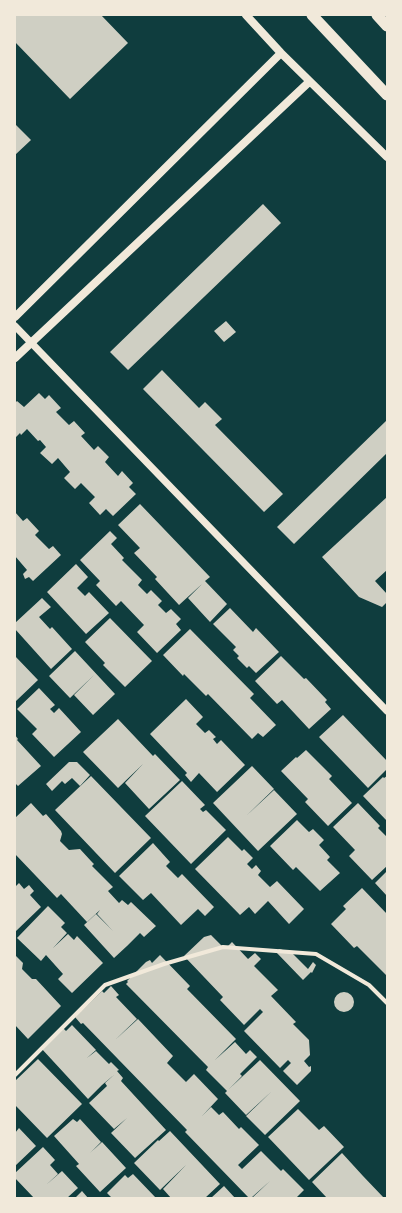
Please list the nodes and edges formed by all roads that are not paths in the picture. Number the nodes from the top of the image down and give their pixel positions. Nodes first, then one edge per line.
1 (246, 15) edge
2 (312, 15) edge
3 (377, 15) edge
4 (387, 26) edge
5 (280, 53) junction
6 (309, 82) junction
7 (387, 94) edge
8 (387, 156) edge
9 (15, 317) edge
10 (15, 326) edge
11 (31, 342) junction
12 (15, 358) edge
13 (387, 711) edge
14 (387, 1003) edge
15 (15, 1075) edge

1 - 5 main road
2 - 7 highway
3 - 4 highway
5 - 6 main road
5 - 9 main road
6 - 8 main road
6 - 11 main road
10 - 11 street
11 - 12 main road
11 - 13 street
14 - 15 street

